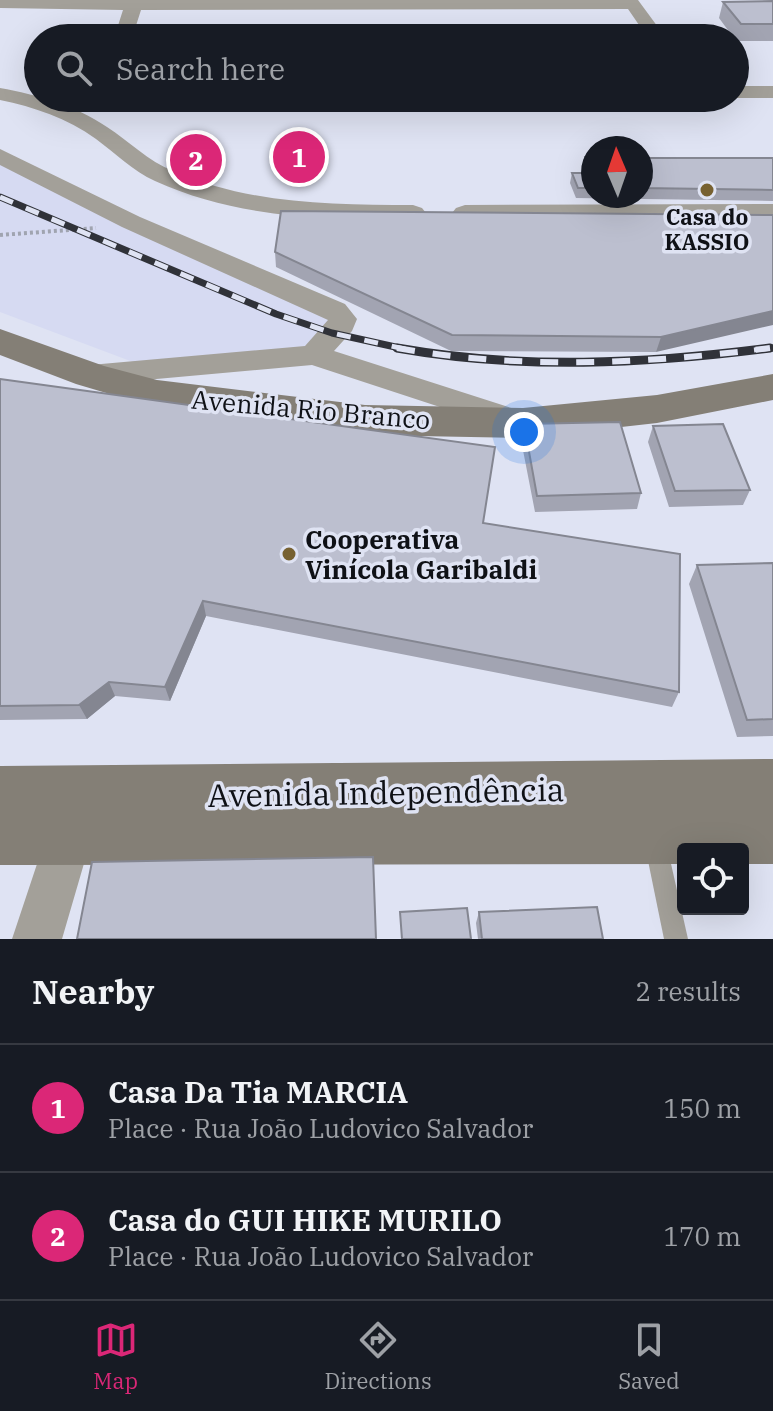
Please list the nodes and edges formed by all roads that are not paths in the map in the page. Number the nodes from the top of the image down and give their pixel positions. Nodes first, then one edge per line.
1 (0, 3) edge
2 (183, 3) edge
3 (287, 3) edge
4 (134, 5) junction
5 (128, 24) edge
6 (647, 24) edge
7 (749, 92) edge
8 (773, 92) edge
9 (0, 94) edge
10 (24, 97) edge
11 (64, 112) edge
12 (0, 156) edge
13 (773, 212) edge
14 (0, 341) edge
15 (314, 355) junction
16 (90, 375) junction
17 (773, 387) edge
18 (523, 423) junction
19 (773, 787) edge
20 (0, 795) edge
21 (773, 834) edge
22 (0, 835) edge
23 (69, 836) junction
24 (653, 836) junction
25 (37, 939) edge
26 (676, 939) edge

1 - 4 street
2 - 3 street
2 - 4 street
3 - 6 street
4 - 5 street
7 - 8 street
9 - 10 street
11 - 13 street
12 - 15 street
14 - 16 main road, Avenida Rio Branco
15 - 16 street
15 - 18 street
16 - 18 main road, Avenida Rio Branco
17 - 18 main road, Avenida Rio Branco
19 - 20 main road, Avenida Independência
21 - 24 main road, Avenida Independência
22 - 23 main road, Avenida Independência
23 - 24 main road, Avenida Independência
23 - 25 street
24 - 26 lane

